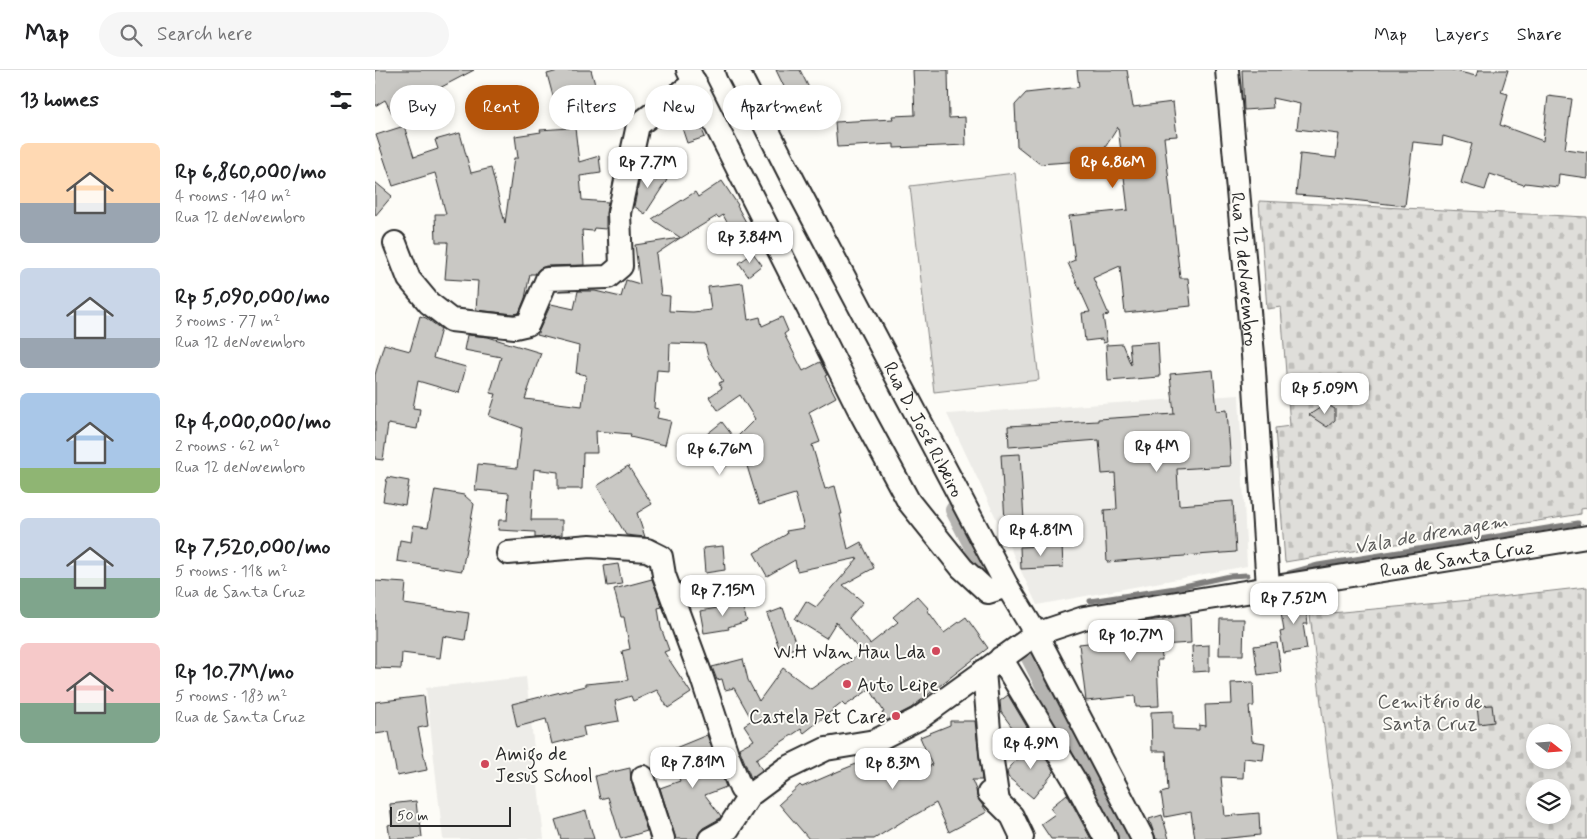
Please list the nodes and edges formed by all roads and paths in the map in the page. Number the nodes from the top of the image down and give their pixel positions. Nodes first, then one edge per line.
1 (737, 70) edge
2 (1227, 70) edge
3 (691, 76) edge
4 (395, 243) dead end
5 (1587, 537) edge
6 (508, 553) dead end
7 (1007, 586) junction
8 (1268, 587) junction
9 (1036, 634) junction
10 (993, 664) junction
11 (643, 777) dead end
12 (750, 795) junction
13 (722, 836) edge
14 (663, 839) edge
15 (1021, 839) edge
16 (1107, 839) edge
17 (1143, 839) edge

1 - 7 street, Rua D. José Ribeiro
2 - 8 street, Rua 12 deNovembro
3 - 4 street
3 - 7 street
5 - 8 street, Rua de Santa Cruz
6 - 12 street
7 - 9 street, Rua D. José Ribeiro
8 - 9 street, Rua de Santa Cruz
9 - 10 street, Rua de Santa Cruz
9 - 17 street, Rua D. José Ribeiro
10 - 12 street, Rua de Santa Cruz
10 - 15 street
10 - 16 street
11 - 14 street
12 - 13 street, Rua de Santa Cruz

